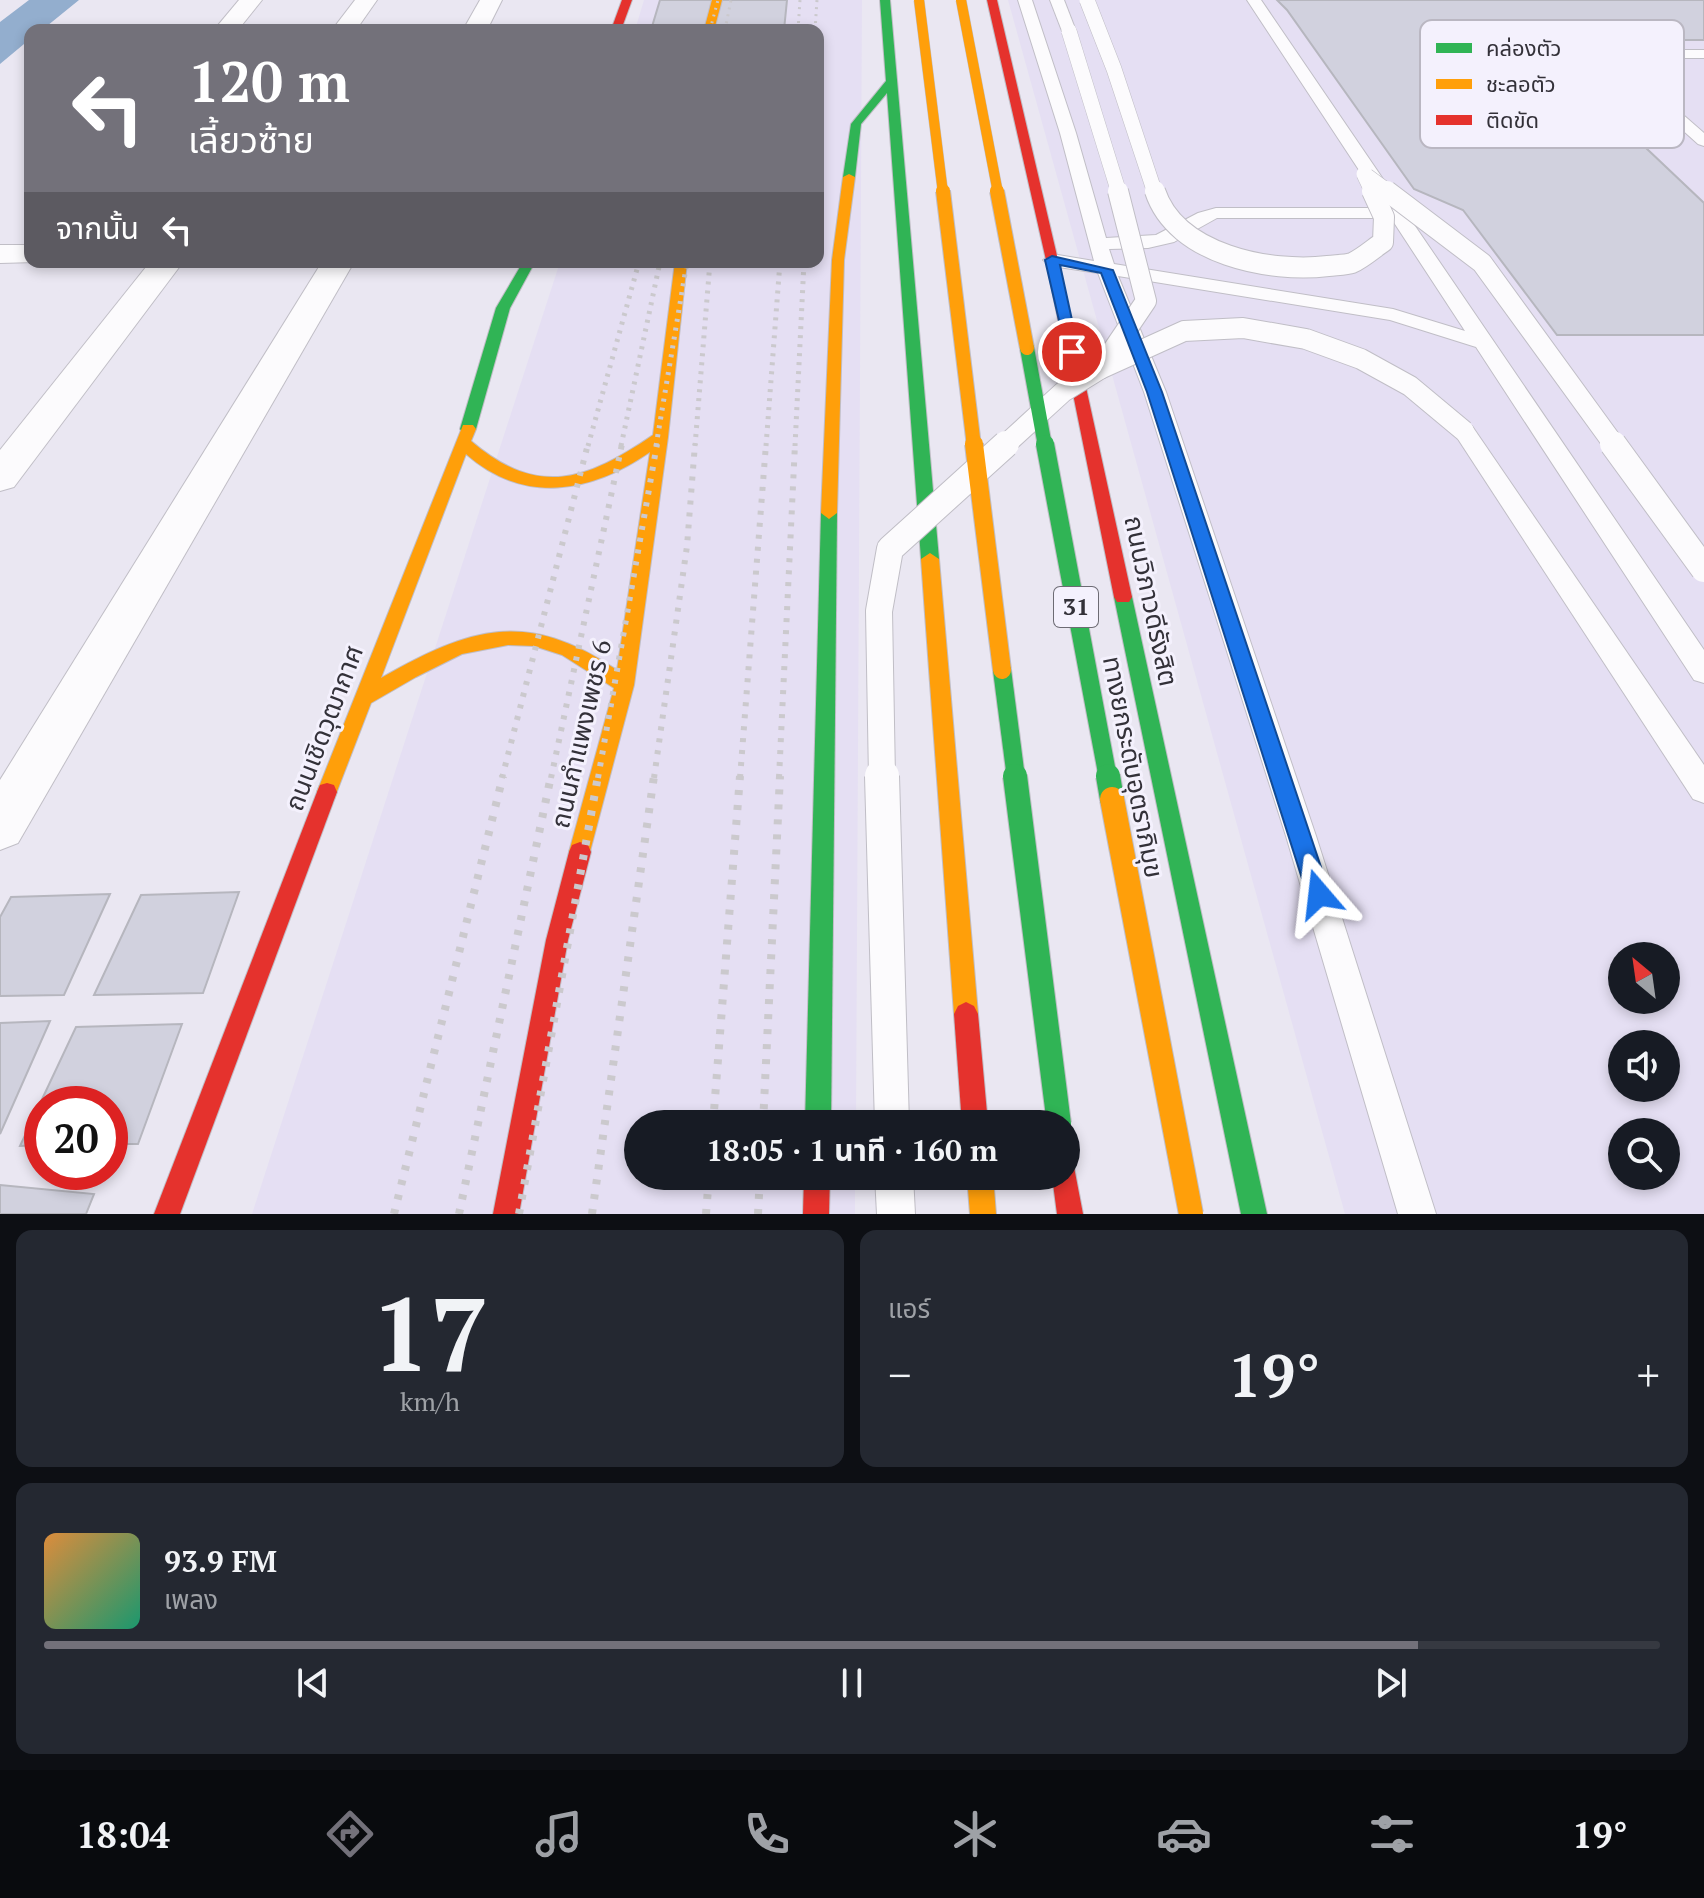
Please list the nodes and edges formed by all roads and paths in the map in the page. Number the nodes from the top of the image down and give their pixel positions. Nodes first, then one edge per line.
1 (251, 0) edge
2 (366, 0) edge
3 (491, 0) edge
4 (627, 0) edge
5 (717, 0) edge
6 (885, 0) edge
7 (919, 0) edge
8 (961, 0) edge
9 (992, 0) edge
10 (1025, 0) edge
11 (1057, 0) edge
12 (1087, 0) edge
13 (1252, 0) edge
14 (231, 24) edge
15 (348, 24) edge
16 (478, 24) edge
17 (618, 24) edge
18 (711, 24) edge
19 (890, 83) junction
20 (1684, 123) edge
21 (1704, 141) edge
22 (1364, 174) junction
23 (1396, 213) junction
24 (1102, 257) junction
25 (1052, 260) junction
26 (162, 268) edge
27 (334, 268) edge
28 (526, 268) edge
29 (680, 268) edge
30 (1483, 343) junction
31 (1100, 369) junction
32 (660, 437) junction
33 (464, 444) junction
34 (0, 477) edge
35 (1704, 569) edge
36 (1704, 672) edge
37 (624, 685) junction
38 (363, 698) junction
39 (1704, 790) edge
40 (0, 826) edge
41 (818, 1110) edge
42 (891, 1110) edge
43 (974, 1110) edge
44 (1057, 1110) edge
45 (817, 1190) edge
46 (895, 1190) edge
47 (981, 1190) edge
48 (1067, 1190) edge
49 (167, 1214) edge
50 (506, 1214) edge
51 (816, 1214) edge
52 (896, 1214) edge
53 (983, 1214) edge
54 (1070, 1214) edge
55 (1191, 1214) edge
56 (1254, 1214) edge
57 (1417, 1214) edge

1 - 14 street
2 - 15 street
3 - 16 street
4 - 17 main road
5 - 18 main road
6 - 19 main road
7 - 44 main road, bridge
8 - 55 main road, ทางยกระดับอุตราภิมุข / 31, bridge
9 - 25 main road, ถนนวิภาวดีรังสิต / 31
10 - 24 lane
11 - 31 lane, bridge
12 - 22 lane, bridge
13 - 22 lane
13 - 23 lane
19 - 41 main road
19 - 43 main road
20 - 21 lane
22 - 35 lane, bridge
23 - 24 lane
23 - 30 lane
24 - 25 lane
24 - 30 lane
24 - 57 lane
25 - 56 main road, ถนนวิภาวดีรังสิต / 31
26 - 34 street
27 - 40 street
28 - 33 main road, ถนนเชิดวุฒากาศ
29 - 32 main road, ถนนกำแพงเพชร 6
30 - 36 lane
31 - 39 lane, bridge
31 - 42 lane, bridge
32 - 33 main road
32 - 37 main road, ถนนกำแพงเพชร 6
33 - 38 main road, ถนนเชิดวุฒากาศ
37 - 38 main road
37 - 50 main road, ถนนกำแพงเพชร 6
38 - 49 main road, ถนนเชิดวุฒากาศ
45 - 51 main road
46 - 52 lane
47 - 53 main road
48 - 54 main road

